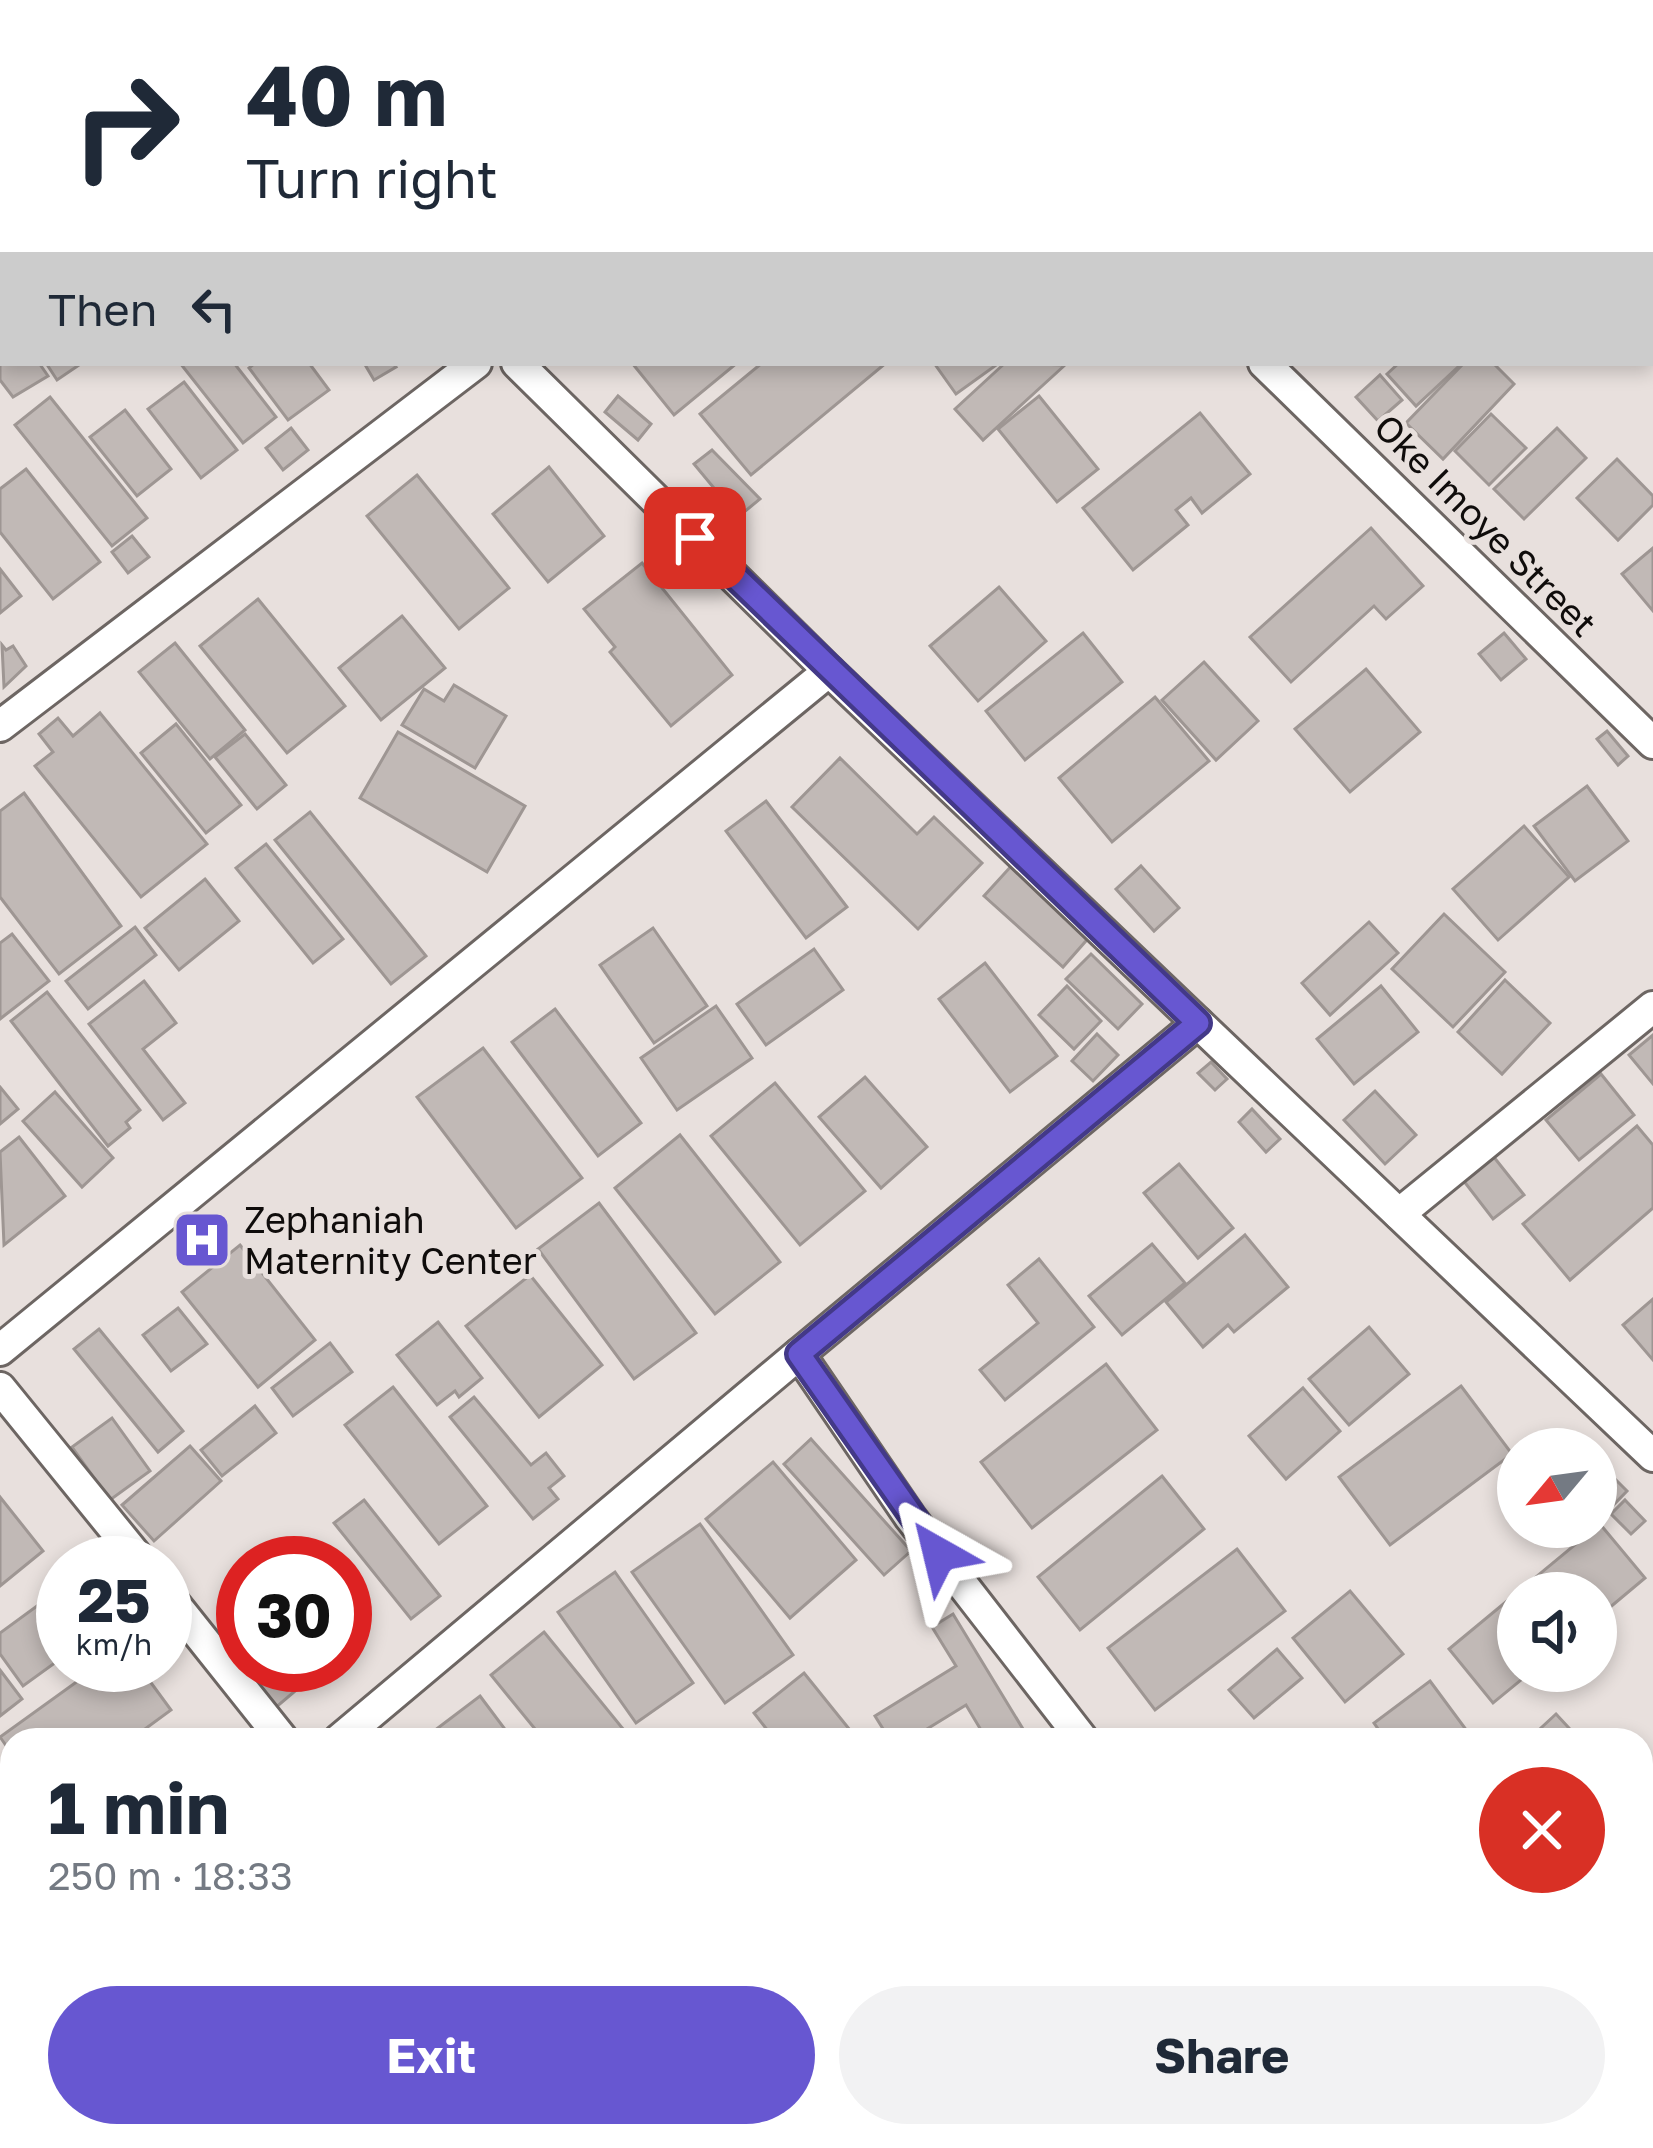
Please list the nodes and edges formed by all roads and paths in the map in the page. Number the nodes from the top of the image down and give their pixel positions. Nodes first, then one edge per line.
1 (472, 366) edge
2 (520, 366) edge
3 (1267, 366) edge
4 (829, 671) junction
5 (0, 726) edge
6 (1653, 743) edge
7 (1653, 1007) edge
8 (1198, 1023) junction
9 (1399, 1214) junction
10 (0, 1350) edge
11 (799, 1354) junction
12 (0, 1388) edge
13 (1653, 1456) edge
14 (120, 1536) edge
15 (192, 1626) edge
16 (273, 1728) edge
17 (353, 1728) edge
18 (1074, 1728) edge

1 - 5 street
2 - 4 street
3 - 6 street, Oke Imoye Street
4 - 8 street
4 - 10 street
7 - 9 street
8 - 9 street
8 - 11 street
9 - 13 street
11 - 17 street
11 - 18 street
12 - 14 street
15 - 16 street

